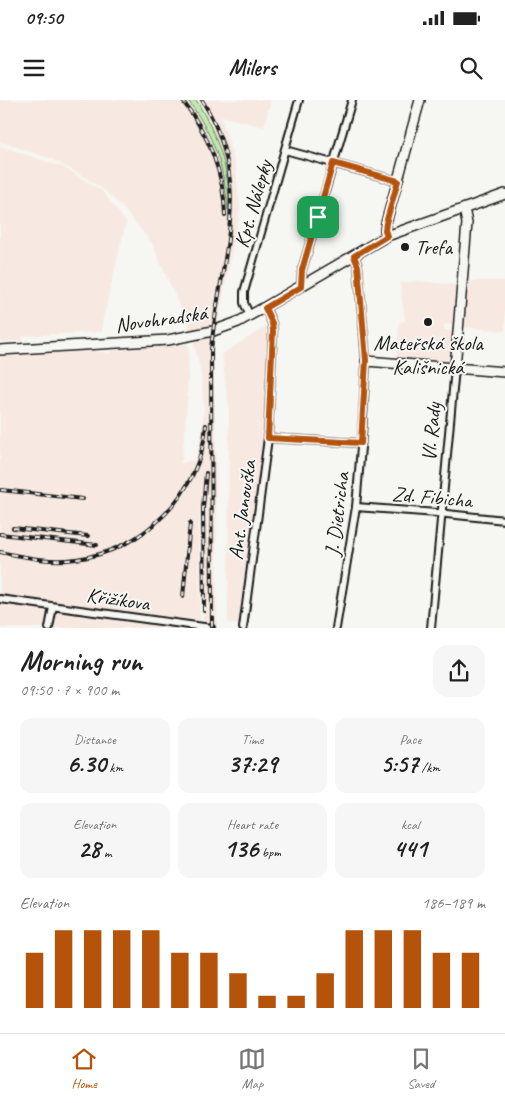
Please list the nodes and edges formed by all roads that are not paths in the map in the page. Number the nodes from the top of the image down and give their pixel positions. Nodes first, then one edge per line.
1 (299, 100) edge
2 (352, 100) edge
3 (420, 100) edge
4 (285, 150) junction
5 (333, 163) junction
6 (398, 181) junction
7 (505, 194) edge
8 (464, 209) junction
9 (387, 236) junction
10 (354, 256) junction
11 (301, 287) junction
12 (265, 308) junction
13 (250, 316) junction
14 (0, 350) edge
15 (366, 360) junction
16 (454, 368) junction
17 (505, 372) edge
18 (268, 438) junction
19 (361, 443) junction
20 (356, 507) junction
21 (442, 514) junction
22 (505, 520) edge
23 (0, 599) edge
24 (53, 607) junction
25 (48, 628) edge
26 (210, 628) edge
27 (243, 628) edge
28 (336, 628) edge
29 (432, 628) edge

1 - 4 street, Kpt. Nálepky
2 - 5 street
3 - 6 main road
4 - 5 street
4 - 13 street, Kpt. Nálepky
5 - 6 street
5 - 11 street
6 - 9 main road
7 - 8 main road, Novohradská
8 - 9 main road, Novohradská
8 - 16 main road, Vl. Rady
9 - 10 main road, Novohradská
10 - 11 main road, Novohradská
10 - 15 street, J. Dietricha
11 - 12 main road, Novohradská
12 - 13 main road, Novohradská
12 - 18 street, Ant. Janouška
13 - 14 main road, Novohradská
15 - 16 main road
15 - 19 street, J. Dietricha
16 - 17 main road
16 - 21 street, Vl. Rady
18 - 19 street
18 - 27 street, Ant. Janouška
19 - 20 street, J. Dietricha
20 - 21 street, Zd. Fibicha
20 - 28 street, J. Dietricha
21 - 22 street, Zd. Fibicha
21 - 29 street, Vl. Rady
23 - 24 street, Křižíkova
24 - 25 street
24 - 26 street, Křižíkova

